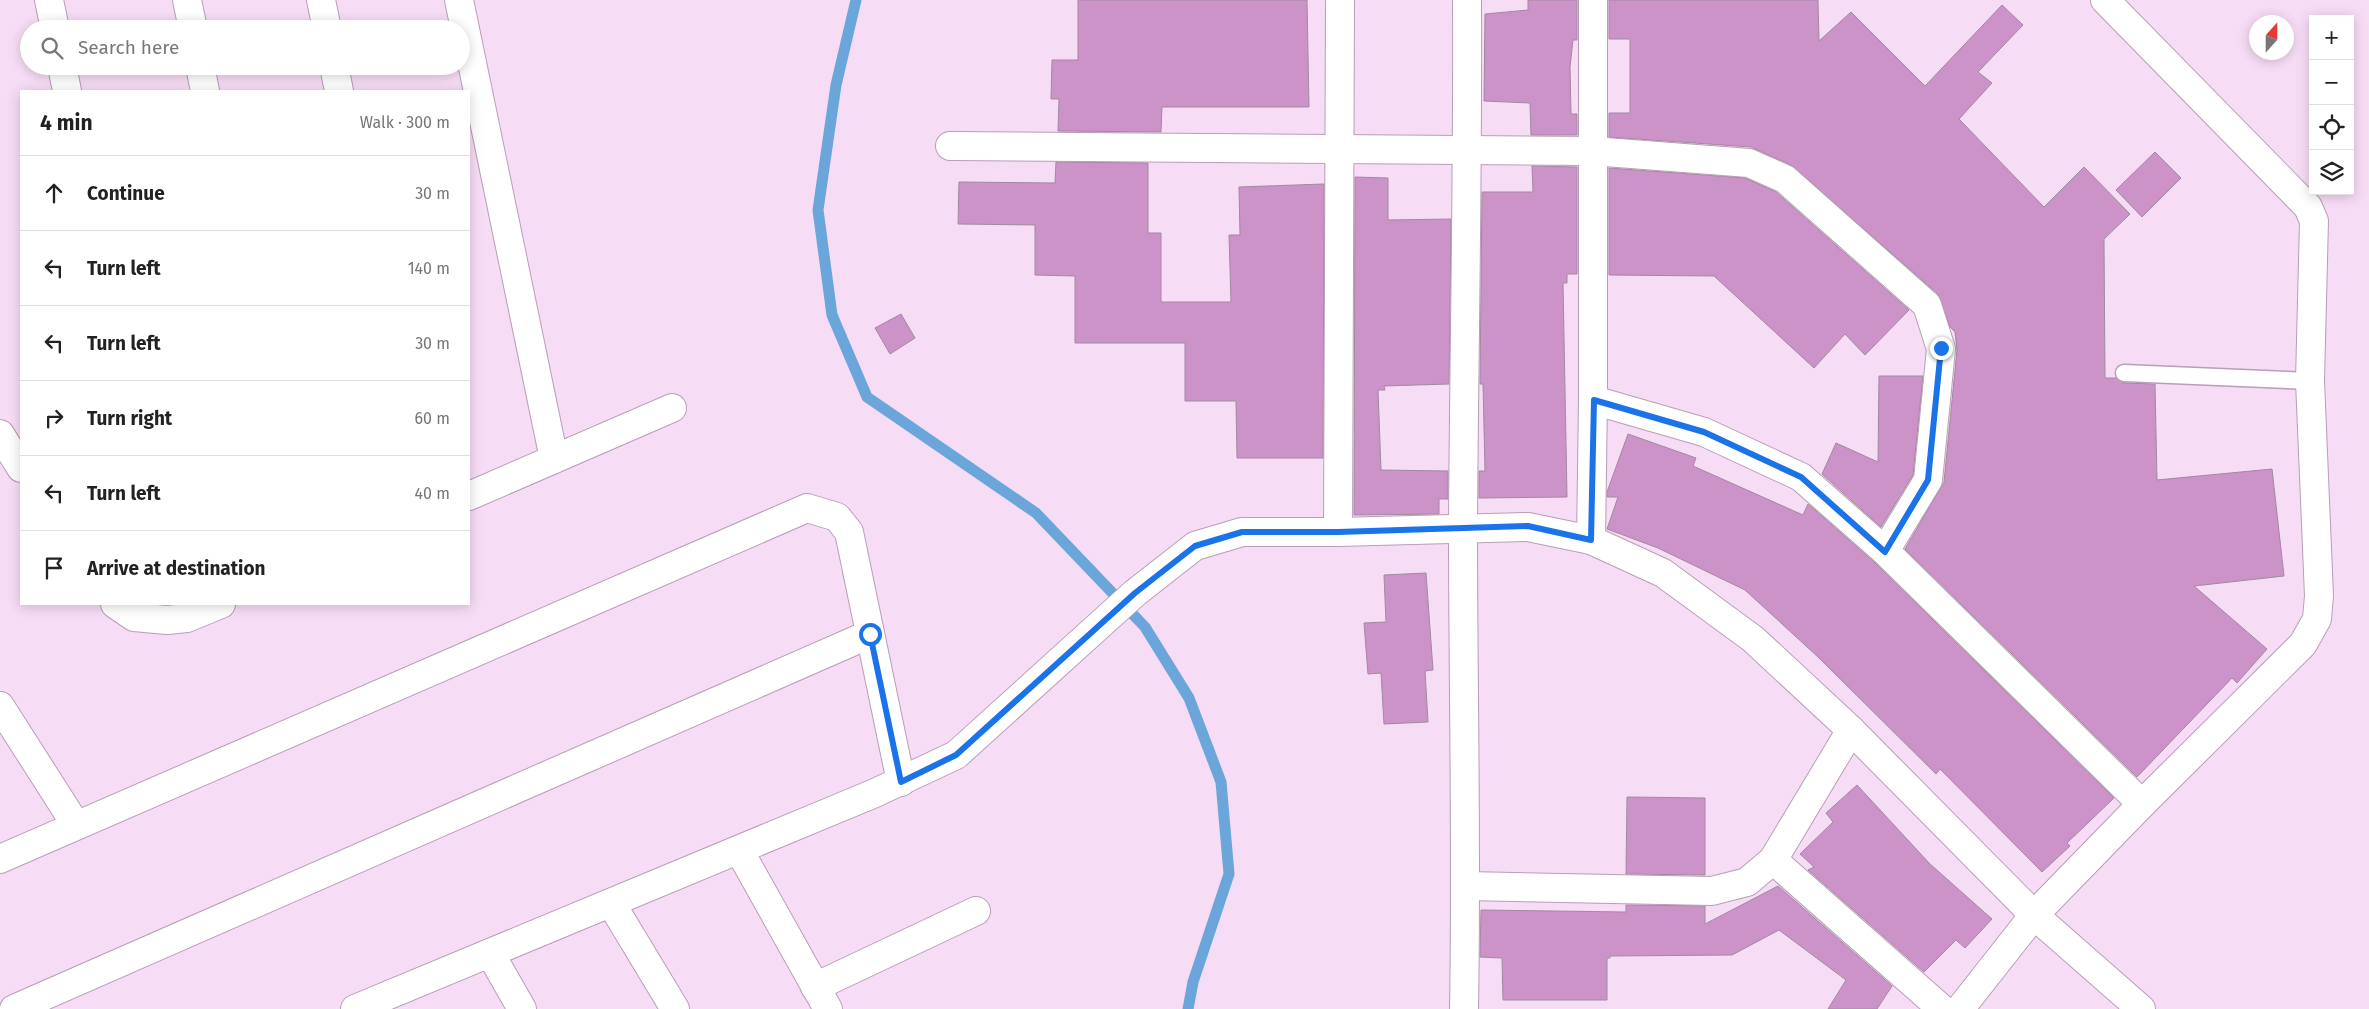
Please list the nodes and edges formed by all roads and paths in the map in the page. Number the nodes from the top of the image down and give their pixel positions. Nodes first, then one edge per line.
1 (49, 0) edge
2 (187, 0) edge
3 (321, 0) edge
4 (459, 0) edge
5 (1340, 0) edge
6 (1467, 0) edge
7 (1593, 0) edge
8 (2105, 0) edge
9 (53, 20) edge
10 (191, 20) edge
11 (325, 20) edge
12 (463, 20) edge
13 (470, 53) edge
14 (64, 75) edge
15 (202, 75) edge
16 (336, 75) edge
17 (67, 90) edge
18 (205, 90) edge
19 (339, 90) edge
20 (950, 146) dead end
21 (1340, 150) junction
22 (1468, 152) junction
23 (1592, 152) junction
24 (2124, 373) dead end
25 (2310, 381) junction
26 (1594, 400) junction
27 (672, 408) dead end
28 (0, 434) edge
29 (554, 459) junction
30 (20, 466) edge
31 (470, 496) edge
32 (1463, 529) junction
33 (1338, 532) junction
34 (1591, 540) junction
35 (1885, 552) junction
36 (116, 605) edge
37 (219, 605) edge
38 (166, 612) edge
39 (870, 634) junction
40 (0, 706) edge
41 (1851, 730) junction
42 (901, 782) junction
43 (2142, 804) junction
44 (76, 825) junction
45 (738, 850) junction
46 (0, 859) edge
47 (1773, 860) junction
48 (1466, 886) junction
49 (611, 903) junction
50 (976, 911) dead end
51 (2034, 915) junction
52 (490, 953) junction
53 (822, 998) edge
54 (360, 1008) edge
55 (14, 1009) edge
56 (522, 1009) edge
57 (674, 1009) edge
58 (1464, 1009) edge
59 (1942, 1009) edge
60 (1960, 1009) edge
61 (2141, 1009) edge

1 - 9 street
2 - 10 street
3 - 11 street
4 - 12 street
5 - 21 street
6 - 22 street
7 - 23 street
8 - 25 street
13 - 29 street
14 - 17 street
15 - 18 street
16 - 19 street
20 - 21 street
21 - 22 street
21 - 33 street
22 - 23 street
22 - 32 street
23 - 26 street
23 - 35 street
24 - 25 lane
25 - 43 street
26 - 34 street
26 - 35 street
27 - 29 street
28 - 30 street
29 - 31 street
32 - 33 street
32 - 34 street
32 - 48 street
33 - 42 street
34 - 41 street
35 - 43 street
36 - 38 street
37 - 38 street
39 - 42 street
39 - 44 street
39 - 55 street
40 - 44 street
41 - 47 street
41 - 51 street
42 - 45 street
43 - 51 street
44 - 46 street
45 - 49 street
45 - 53 street
47 - 48 street
47 - 59 street
48 - 58 street
49 - 52 street
49 - 57 street
50 - 53 street
51 - 60 street
51 - 61 street
52 - 54 street
52 - 56 street

